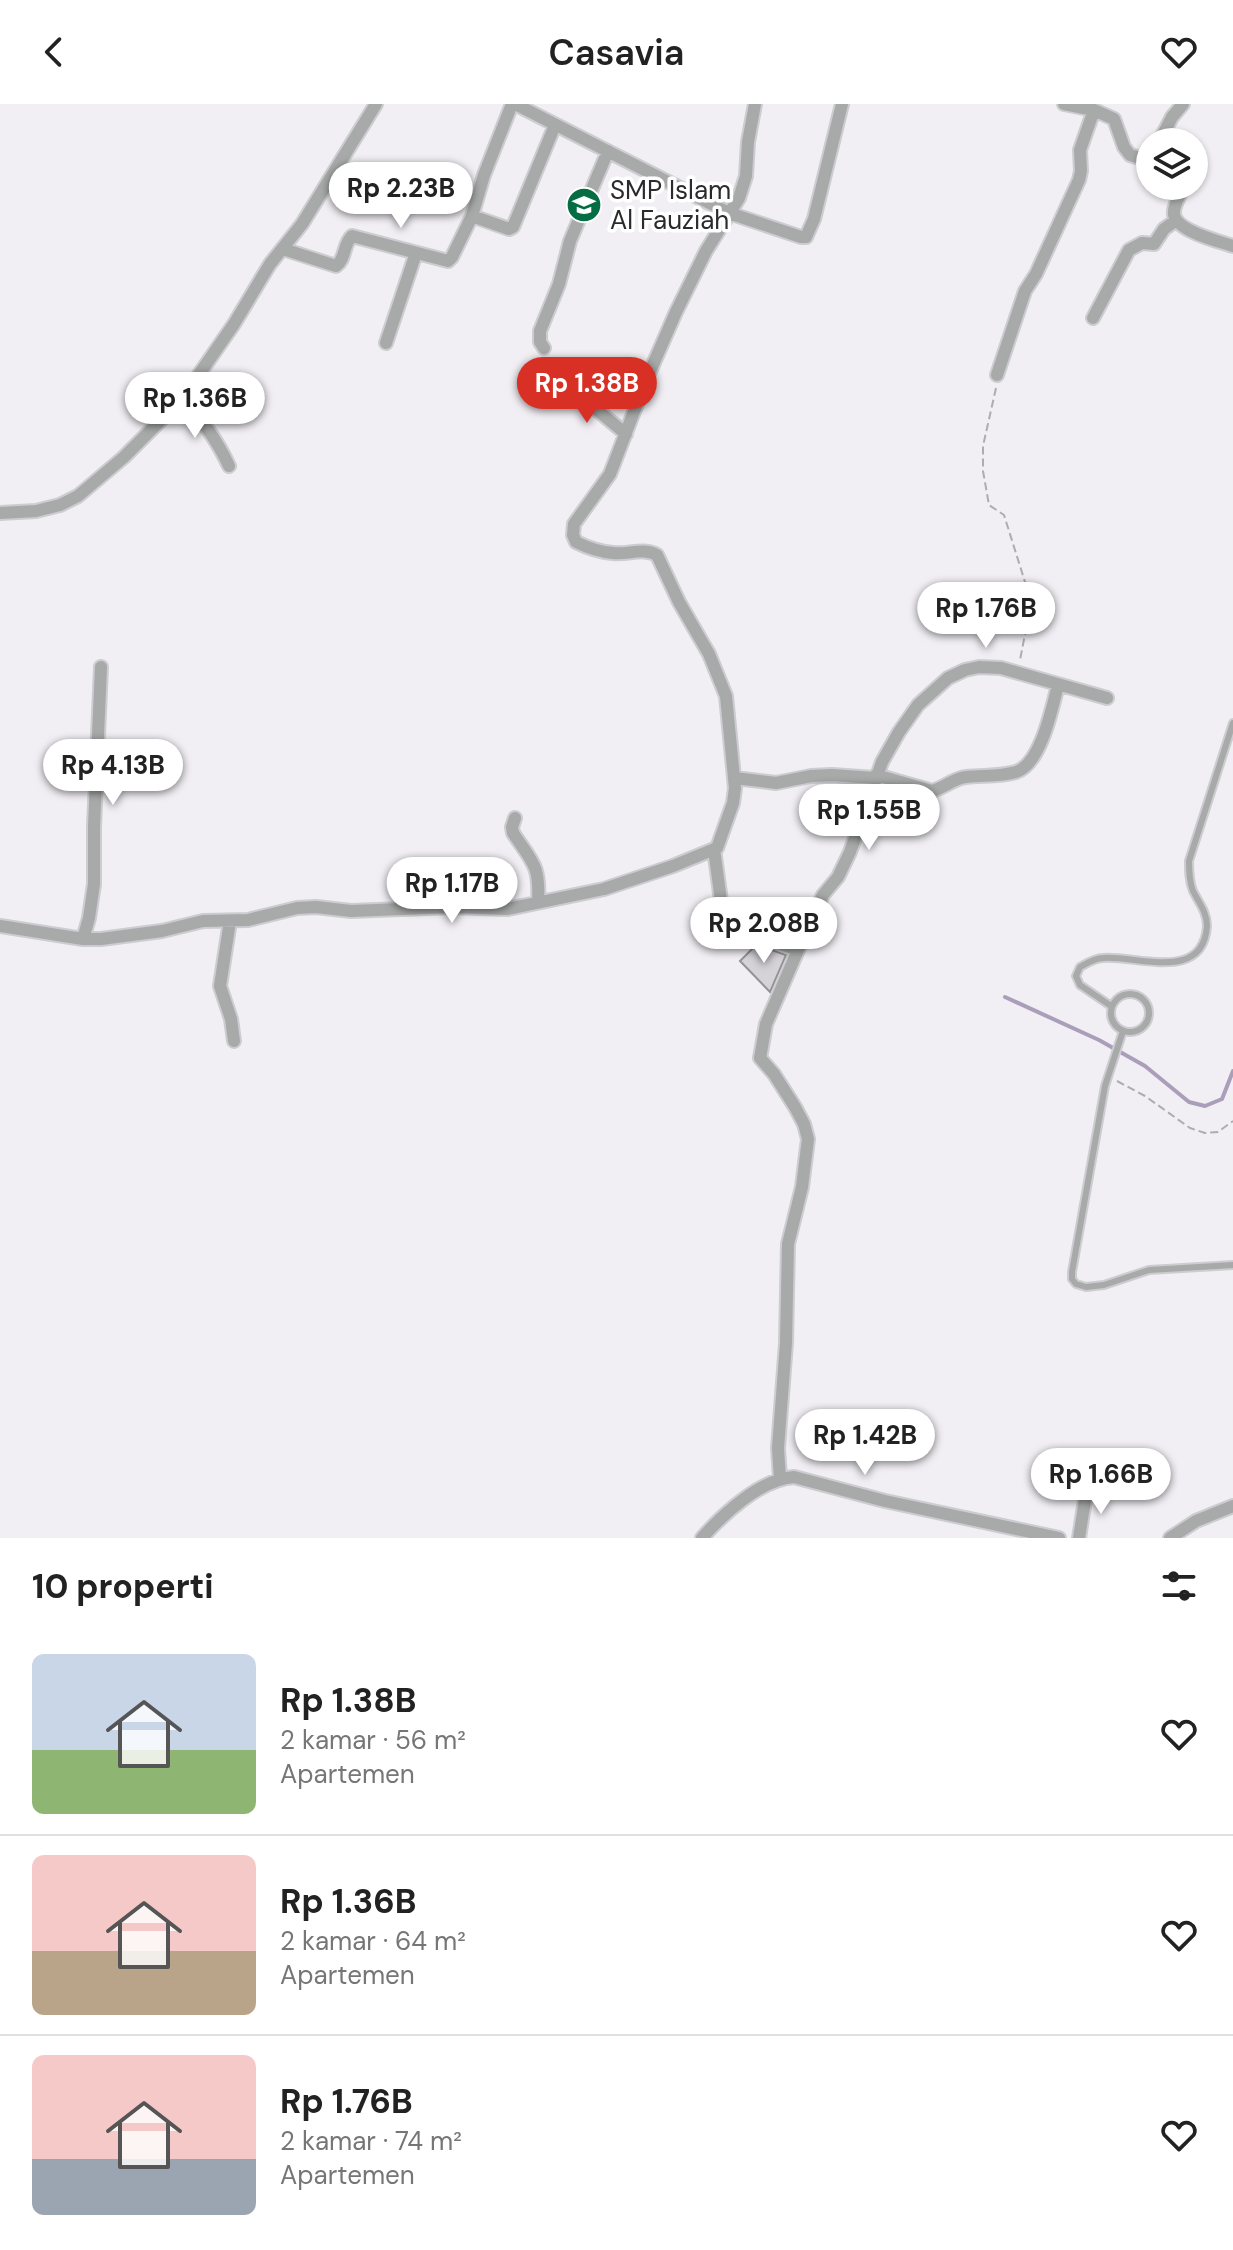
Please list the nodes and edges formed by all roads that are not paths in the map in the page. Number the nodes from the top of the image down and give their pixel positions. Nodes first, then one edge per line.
1 (376, 104) edge
2 (514, 104) edge
3 (755, 104) edge
4 (842, 104) edge
5 (1064, 104) edge
6 (1183, 104) edge
7 (1094, 110) junction
8 (555, 125) junction
9 (1166, 128) edge
10 (608, 151) junction
11 (1136, 157) edge
12 (1178, 200) edge
13 (729, 213) junction
14 (472, 216) junction
15 (1175, 221) junction
16 (1233, 246) edge
17 (283, 249) junction
18 (416, 253) junction
19 (1093, 318) dead end
20 (386, 343) dead end
21 (544, 348) dead end
22 (997, 375) road end
23 (572, 389) dead end
24 (182, 399) junction
25 (626, 434) junction
26 (229, 466) dead end
27 (0, 513) edge
28 (101, 667) dead end
29 (1058, 685) junction
30 (1107, 698) dead end
31 (1233, 723) edge
32 (876, 777) junction
33 (735, 778) junction
34 (515, 818) dead end
35 (714, 849) junction
36 (538, 902) junction
37 (230, 921) junction
38 (0, 926) edge
39 (83, 939) junction
40 (798, 950) junction
41 (1111, 1006) junction
42 (1122, 1035) junction
43 (234, 1041) dead end
44 (1233, 1265) edge
45 (780, 1479) junction
46 (1087, 1487) dead end
47 (1233, 1506) edge
48 (702, 1538) edge
49 (1059, 1538) edge
50 (1079, 1538) edge
51 (1170, 1538) edge

1 - 17 street
2 - 8 street
2 - 14 street
3 - 13 street
4 - 13 street
5 - 7 street
6 - 9 street
7 - 11 street
7 - 22 street
8 - 10 street
8 - 14 street
10 - 13 street
10 - 21 street
12 - 15 street
13 - 25 street
14 - 18 street
15 - 16 street
15 - 19 street
17 - 18 street
17 - 24 street
18 - 20 street
23 - 25 street
24 - 26 street
24 - 27 street
25 - 33 street
28 - 39 street
29 - 30 street
29 - 32 street
29 - 32 street
31 - 41 lane
32 - 33 street
32 - 40 street
33 - 35 street
34 - 36 street
35 - 36 street
35 - 40 street
36 - 37 street
37 - 39 street
37 - 43 street
38 - 39 street
40 - 45 street
41 - 42 lane
41 - 42 lane
42 - 44 lane
45 - 48 street
45 - 49 street
46 - 50 street
47 - 51 street

